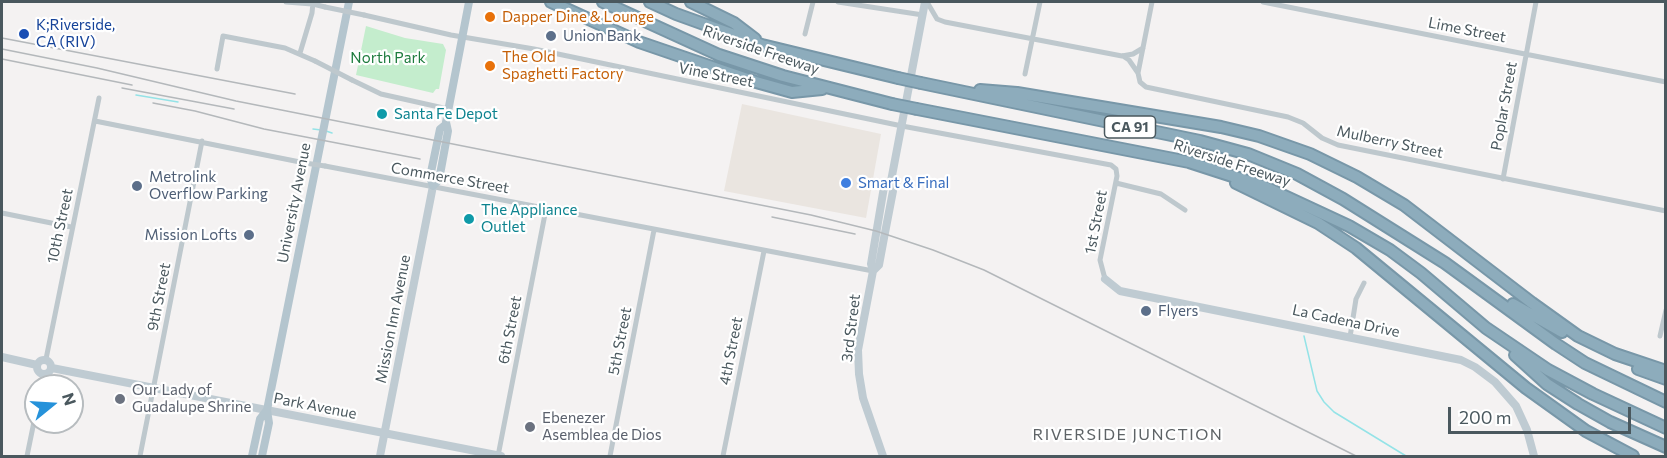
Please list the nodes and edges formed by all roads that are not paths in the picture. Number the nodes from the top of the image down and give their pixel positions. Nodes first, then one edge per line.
1 (286, 2) edge
2 (311, 2) edge
3 (349, 2) edge
4 (470, 2) edge
5 (551, 2) edge
6 (603, 2) edge
7 (650, 2) edge
8 (690, 2) edge
9 (813, 2) edge
10 (838, 2) edge
11 (926, 2) edge
12 (1040, 2) edge
13 (1152, 2) edge
14 (1263, 2) edge
15 (1536, 2) edge
16 (922, 15) junction
17 (806, 34) dead end
18 (463, 36) junction
19 (1033, 38) junction
20 (762, 45) junction
21 (1143, 48) junction
22 (300, 53) junction
23 (1525, 54) junction
24 (1122, 56) junction
25 (217, 69) dead end
26 (1138, 73) junction
27 (1025, 74) dead end
28 (1665, 82) edge
29 (935, 86) junction
30 (829, 88) junction
31 (99, 98) dead end
32 (448, 109) junction
33 (95, 121) junction
34 (902, 126) junction
35 (202, 141) junction
36 (1189, 162) junction
37 (1116, 169) joint
38 (1503, 179) junction
39 (1116, 183) junction
40 (433, 186) junction
41 (546, 209) junction
42 (1185, 210) dead end
43 (1665, 211) edge
44 (2, 213) edge
45 (71, 227) junction
46 (654, 230) junction
47 (764, 251) junction
48 (873, 271) junction
49 (1464, 276) junction
50 (1105, 279) joint
51 (1364, 283) dead end
52 (1665, 310) edge
53 (1486, 328) junction
54 (1660, 336) dead end
55 (1350, 337) junction
56 (2, 357) edge
57 (46, 359) junction
58 (37, 365) junction
59 (52, 368) junction
60 (1665, 371) edge
61 (43, 374) joint
62 (1616, 378) junction
63 (1665, 379) edge
64 (154, 388) junction
65 (1665, 395) edge
66 (1665, 402) edge
67 (267, 410) junction
68 (1665, 428) edge
69 (384, 433) junction
70 (32, 434) edge
71 (1665, 447) edge
72 (27, 456) edge
73 (140, 456) edge
74 (252, 456) edge
75 (262, 456) edge
76 (380, 456) edge
77 (499, 456) edge
78 (610, 456) edge
79 (723, 456) edge
80 (883, 456) edge
81 (1534, 456) edge
82 (1633, 456) edge

1 - 2 street, Vine Street
2 - 18 street, Vine Street, bridge
2 - 22 street
3 - 67 main road, University Avenue
4 - 18 main road, Mission Inn Avenue
5 - 30 highway
6 - 30 highway, Riverside Freeway / CA 91
7 - 20 highway, Riverside Freeway / CA 91
8 - 20 highway
9 - 17 street
10 - 16 street
11 - 16 street, 3rd Street
11 - 19 street
12 - 19 street
13 - 21 street
14 - 23 street, Lime Street
15 - 23 street, Poplar Street
16 - 34 street, 3rd Street
18 - 32 main road, Mission Inn Avenue
18 - 34 street, Vine Street
19 - 24 street
19 - 27 street
20 - 29 highway, Riverside Freeway / CA 91, bridge
21 - 24 street
21 - 26 street
22 - 25 street
22 - 32 street, bridge
23 - 28 street, Lime Street
23 - 38 street, Poplar Street
24 - 26 street, Mulberry Street
26 - 38 street, Mulberry Street
29 - 49 highway, Riverside Freeway / CA 91
29 - 60 highway
30 - 36 highway, Riverside Freeway / CA 91, bridge
31 - 33 street, 10th Street
32 - 40 main road, Mission Inn Avenue
33 - 35 street, Commerce Street
33 - 45 street, 10th Street
34 - 37 street, Vine Street
34 - 48 street, 3rd Street
35 - 40 street, Commerce Street, bridge
35 - 64 street, 9th Street
36 - 53 highway, Riverside Freeway / CA 91
36 - 82 highway
37 - 39 street, 1st Street
38 - 43 street, Mulberry Street
39 - 42 street
39 - 50 street, 1st Street
40 - 41 street, Commerce Street
40 - 69 street, Mission Inn Avenue
41 - 46 street, Commerce Street
41 - 77 street, 6th Street
44 - 45 street
45 - 57 street, 10th Street
46 - 47 street, Commerce Street
46 - 78 street, 5th Street
47 - 48 street, Commerce Street
47 - 79 street, 4th Street
48 - 80 street, 3rd Street
49 - 62 highway, Riverside Freeway / CA 91
49 - 63 highway
50 - 55 street, La Cadena Drive
51 - 55 street
52 - 54 street
53 - 68 highway, Riverside Freeway / CA 91
53 - 71 highway
55 - 81 street, La Cadena Drive
56 - 58 street
57 - 58 street
57 - 59 street
58 - 61 street
59 - 61 street
59 - 64 street, Park Avenue
62 - 65 highway
62 - 66 highway, Riverside Freeway / CA 91
64 - 67 street, Park Avenue
64 - 73 street, 9th Street
67 - 69 street, Park Avenue
67 - 74 main road, University Avenue
67 - 75 main road, University Avenue
69 - 76 street, Mission Inn Avenue
69 - 77 street, Park Avenue
70 - 72 street

